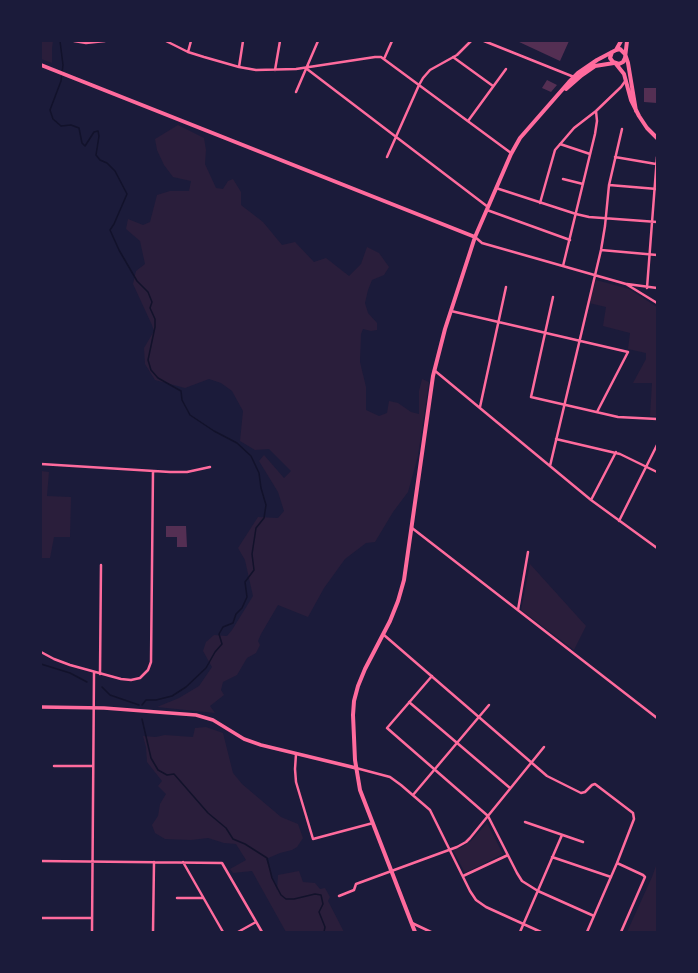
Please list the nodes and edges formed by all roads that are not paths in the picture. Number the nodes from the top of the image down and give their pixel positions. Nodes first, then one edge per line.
1 (74, 41) edge
2 (105, 41) edge
3 (166, 41) edge
4 (191, 41) edge
5 (243, 41) edge
6 (280, 41) edge
7 (318, 41) edge
8 (392, 41) edge
9 (471, 41) edge
10 (484, 41) edge
11 (621, 41) edge
12 (627, 41) edge
13 (614, 51) junction
14 (188, 52) junction
15 (625, 56) junction
16 (453, 58) junction
17 (384, 59) junction
18 (615, 64) junction
19 (41, 65) edge
20 (239, 67) junction
21 (307, 68) junction
22 (506, 69) dead end
23 (275, 70) junction
24 (574, 77) junction
25 (626, 80) junction
26 (419, 85) junction
27 (494, 86) junction
28 (622, 87) junction
29 (628, 90) junction
30 (296, 92) dead end
31 (560, 94) junction
32 (596, 111) junction
33 (636, 111) junction
34 (468, 122) junction
35 (622, 129) dead end
36 (396, 137) junction
37 (657, 138) edge
38 (560, 144) junction
39 (511, 154) junction
40 (591, 154) junction
41 (388, 157) dead end
42 (615, 157) junction
43 (657, 157) edge
44 (656, 164) junction
45 (563, 178) dead end
46 (583, 184) junction
47 (609, 185) junction
48 (496, 188) junction
49 (656, 189) edge
50 (540, 203) junction
51 (487, 209) junction
52 (576, 214) junction
53 (606, 218) junction
54 (652, 222) junction
55 (657, 222) edge
56 (475, 237) junction
57 (570, 240) junction
58 (600, 250) junction
59 (649, 254) junction
60 (657, 255) edge
61 (563, 266) junction
62 (595, 275) junction
63 (626, 284) junction
64 (506, 287) dead end
65 (647, 288) junction
66 (657, 288) edge
67 (553, 297) dead end
68 (657, 303) edge
69 (450, 311) junction
70 (499, 322) junction
71 (545, 333) junction
72 (579, 341) junction
73 (434, 370) junction
74 (564, 404) junction
75 (480, 407) junction
76 (597, 412) junction
77 (657, 420) edge
78 (556, 439) junction
79 (657, 445) edge
80 (616, 452) junction
81 (41, 464) edge
82 (550, 466) junction
83 (646, 466) junction
84 (210, 467) dead end
85 (153, 471) junction
86 (657, 472) edge
87 (591, 500) junction
88 (619, 521) junction
89 (412, 527) junction
90 (657, 548) edge
91 (528, 552) dead end
92 (101, 565) dead end
93 (518, 610) junction
94 (384, 634) junction
95 (41, 652) edge
96 (94, 672) junction
97 (100, 674) junction
98 (432, 676) junction
99 (409, 702) junction
100 (490, 705) dead end
101 (41, 707) edge
102 (94, 708) junction
103 (479, 717) junction
104 (657, 718) edge
105 (457, 743) junction
106 (544, 747) dead end
107 (296, 754) junction
108 (531, 762) junction
109 (54, 766) dead end
110 (94, 766) junction
111 (356, 768) junction
112 (435, 769) junction
113 (510, 788) junction
114 (413, 795) junction
115 (488, 816) junction
116 (525, 822) dead end
117 (372, 823) junction
118 (562, 835) junction
119 (584, 842) dead end
120 (449, 849) junction
121 (508, 855) junction
122 (552, 857) junction
123 (41, 861) edge
124 (93, 862) junction
125 (154, 862) junction
126 (183, 862) junction
127 (617, 863) junction
128 (391, 870) junction
129 (463, 876) junction
130 (611, 877) junction
131 (538, 891) junction
132 (338, 896) dead end
133 (177, 898) dead end
134 (204, 898) junction
135 (594, 916) junction
136 (41, 918) edge
137 (92, 918) junction
138 (256, 922) junction
139 (412, 923) junction
140 (523, 924) junction
141 (92, 932) edge
142 (153, 932) edge
143 (223, 932) edge
144 (238, 932) edge
145 (262, 932) edge
146 (415, 932) edge
147 (432, 932) edge
148 (520, 932) edge
149 (541, 932) edge
150 (587, 932) edge
151 (621, 932) edge

1 - 2 street
3 - 14 street
4 - 14 street
5 - 20 street
6 - 23 street
7 - 21 street
8 - 17 street
9 - 16 street
10 - 24 street
11 - 13 main road
12 - 15 main road
13 - 15 main road
13 - 18 main road
13 - 24 main road
14 - 20 street
15 - 18 main road
15 - 33 main road
16 - 26 street
16 - 27 street
17 - 21 street
17 - 26 street
18 - 25 main road
18 - 31 main road
19 - 56 main road
20 - 23 street
21 - 23 street
21 - 30 street
21 - 36 street
22 - 27 street
24 - 31 main road
25 - 28 street
25 - 29 main road
26 - 34 street
26 - 36 street
27 - 34 street
28 - 29 street
28 - 32 street
29 - 33 main road
31 - 39 main road
32 - 38 street
32 - 40 street
33 - 37 main road
34 - 39 street
35 - 42 street
36 - 41 street
36 - 51 street
38 - 40 street
38 - 50 street
39 - 48 main road
40 - 46 street
42 - 44 street
42 - 47 street
43 - 44 street
44 - 49 street
45 - 46 street
46 - 52 street
47 - 49 street
47 - 53 street
48 - 50 street
48 - 51 main road
49 - 54 street
50 - 52 street
51 - 56 main road
51 - 57 street
52 - 53 street
52 - 57 street
53 - 54 street
53 - 58 street
54 - 55 street
54 - 59 street
56 - 61 street
56 - 69 main road
57 - 61 street
58 - 59 street
58 - 62 street
59 - 60 street
59 - 65 street
61 - 62 street
62 - 63 street
62 - 72 street
63 - 65 street
63 - 68 street
64 - 70 street
65 - 66 street
67 - 71 street
69 - 70 street
69 - 73 main road
70 - 71 street
70 - 75 street
71 - 72 street
71 - 74 street
72 - 74 street
72 - 76 street
73 - 75 street
73 - 89 main road
74 - 76 street
74 - 78 street
75 - 82 street
76 - 77 street
78 - 80 street
78 - 82 street
79 - 83 street
80 - 83 street
80 - 87 street
81 - 85 street
82 - 87 street
83 - 86 street
83 - 88 street
84 - 85 street
85 - 97 street
87 - 88 street
88 - 90 street
89 - 93 street
89 - 94 main road
91 - 93 street
92 - 97 street
93 - 104 street
94 - 98 street
94 - 111 main road
95 - 96 street
96 - 97 street
96 - 102 street
98 - 99 street
98 - 103 street
99 - 105 street
99 - 112 street
100 - 103 street
101 - 102 street
102 - 107 street
102 - 110 street
103 - 105 street
103 - 108 street
105 - 112 street
105 - 113 street
106 - 108 street
107 - 111 street
107 - 117 street
108 - 113 street
108 - 127 street
109 - 110 street
110 - 124 street
111 - 114 street
111 - 117 main road
112 - 114 street
112 - 115 street
113 - 115 street
114 - 120 street
115 - 120 street
115 - 121 street
116 - 118 street
117 - 128 main road
118 - 119 street
118 - 122 street
120 - 128 street
120 - 129 street
121 - 129 street
121 - 131 street
122 - 130 street
122 - 131 street
123 - 124 street
124 - 125 street
124 - 137 street
125 - 126 street
125 - 142 street
126 - 134 street
126 - 138 street
127 - 130 street
127 - 151 street
128 - 132 street
128 - 139 main road
129 - 140 street
130 - 135 street
131 - 135 street
131 - 140 street
133 - 134 street
134 - 143 street
135 - 150 street
136 - 137 street
137 - 141 street
138 - 144 street
138 - 145 street
139 - 146 main road
139 - 147 street
140 - 148 street
140 - 149 street

